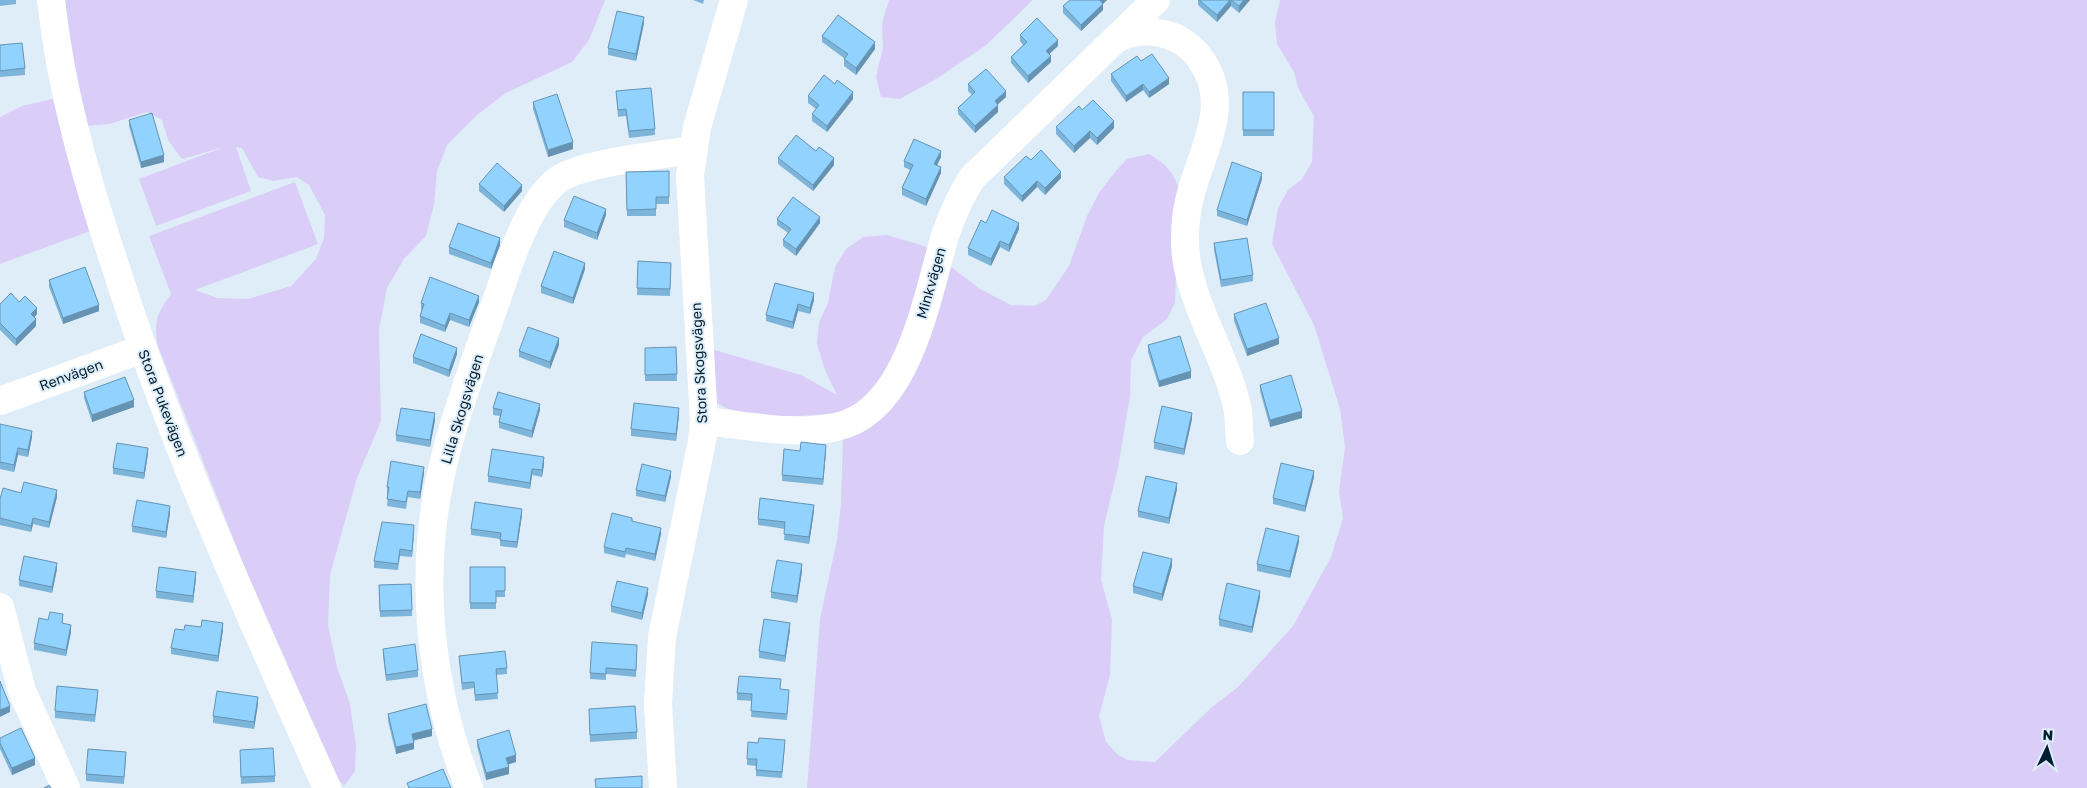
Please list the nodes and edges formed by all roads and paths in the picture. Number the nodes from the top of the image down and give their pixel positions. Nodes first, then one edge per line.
1 (51, 0) edge
2 (734, 0) edge
3 (1156, 0) edge
4 (1118, 38) junction
5 (692, 150) junction
6 (142, 349) junction
7 (0, 401) edge
8 (704, 421) junction
9 (1240, 441) dead end
10 (0, 608) edge
11 (66, 788) edge
12 (327, 788) edge
13 (468, 788) edge
14 (663, 788) edge

1 - 6 street, Stora Pukevägen
2 - 5 street, Stora Skogsvägen
3 - 4 street, Minkvägen
4 - 8 street, Minkvägen
4 - 9 street
5 - 8 street, Stora Skogsvägen
5 - 13 street, Lilla Skogsvägen
6 - 7 street, Renvägen
6 - 12 street, Stora Pukevägen
8 - 14 street, Stora Skogsvägen
10 - 11 street

